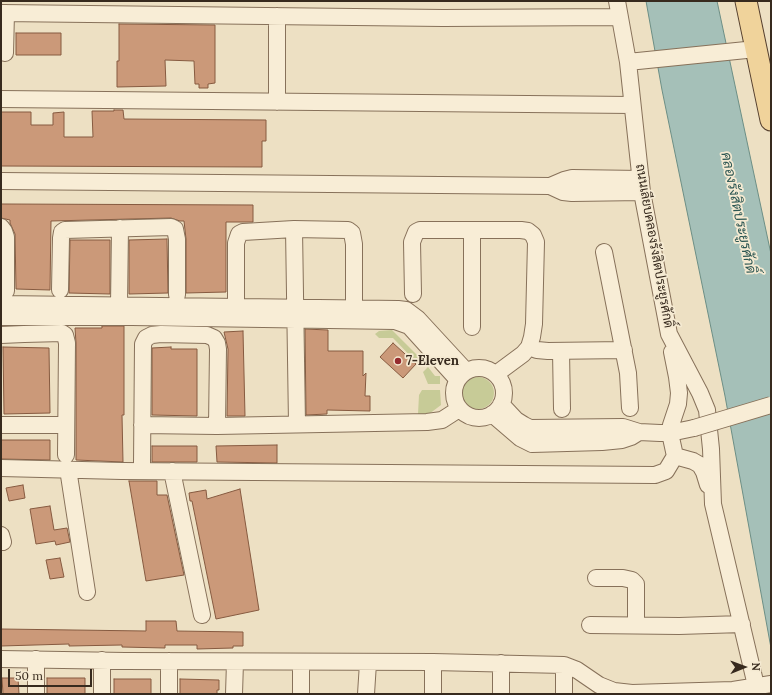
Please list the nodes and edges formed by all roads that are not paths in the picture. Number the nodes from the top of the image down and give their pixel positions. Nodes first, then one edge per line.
1 (617, 1) edge
2 (746, 1) edge
3 (3, 13) edge
4 (277, 16) junction
5 (620, 17) junction
6 (746, 50) junction
7 (5, 53) dead end
8 (634, 61) junction
9 (1, 99) edge
10 (277, 102) junction
11 (632, 105) junction
12 (771, 120) edge
13 (1, 182) edge
14 (641, 186) junction
15 (1, 227) edge
16 (120, 228) junction
17 (294, 229) junction
18 (472, 230) junction
19 (604, 252) dead end
20 (60, 290) dead end
21 (413, 294) dead end
22 (177, 295) dead end
23 (3, 297) edge
24 (119, 305) junction
25 (236, 306) junction
26 (354, 308) junction
27 (296, 313) junction
28 (1, 317) edge
29 (472, 327) dead end
30 (669, 334) junction
31 (1, 335) edge
32 (529, 347) junction
33 (624, 350) junction
34 (561, 351) junction
35 (496, 374) junction
36 (462, 375) junction
37 (771, 405) edge
38 (630, 408) dead end
39 (459, 409) junction
40 (497, 409) junction
41 (562, 409) dead end
42 (297, 424) junction
43 (1, 425) edge
44 (66, 425) junction
45 (142, 425) junction
46 (217, 426) junction
47 (670, 433) junction
48 (675, 456) junction
49 (67, 462) junction
50 (142, 464) dead end
51 (1, 468) edge
52 (172, 471) junction
53 (713, 504) junction
54 (596, 578) dead end
55 (88, 592) dead end
56 (202, 615) dead end
57 (742, 624) junction
58 (590, 625) dead end
59 (636, 626) junction
60 (1, 659) edge
61 (36, 659) junction
62 (102, 660) junction
63 (169, 661) junction
64 (235, 662) junction
65 (301, 662) junction
66 (433, 662) junction
67 (368, 663) junction
68 (501, 663) junction
69 (564, 665) junction
70 (763, 688) edge
71 (36, 694) edge
72 (102, 694) edge
73 (168, 694) edge
74 (234, 694) edge
75 (301, 694) edge
76 (366, 694) edge
77 (433, 694) edge
78 (501, 694) edge
79 (564, 694) edge

1 - 5 street, ถนนเลียบคลองรังสิตประยูรศักดิ์
2 - 6 main road
3 - 4 street
3 - 7 street
4 - 5 street
4 - 10 street
5 - 8 street, ถนนเลียบคลองรังสิตประยูรศักดิ์
6 - 8 street
6 - 12 main road
8 - 11 street, ถนนเลียบคลองรังสิตประยูรศักดิ์
9 - 10 street
10 - 11 street
11 - 14 street, ถนนเลียบคลองรังสิตประยูรศักดิ์
13 - 14 street
14 - 30 street, ถนนเลียบคลองรังสิตประยูรศักดิ์
15 - 23 street
16 - 20 street
16 - 22 street
16 - 24 street
17 - 25 street
17 - 26 street
17 - 27 street
18 - 21 street
18 - 29 street
18 - 32 street
19 - 33 street
23 - 24 street
24 - 25 street
25 - 27 street
26 - 27 street
26 - 36 street
27 - 28 street
27 - 36 street
27 - 42 street
30 - 47 street
30 - 53 street, ถนนเลียบคลองรังสิตประยูรศักดิ์
31 - 44 street
32 - 34 street
32 - 35 street
33 - 34 street
33 - 38 street
34 - 41 street
35 - 36 street
35 - 40 street
36 - 39 street
37 - 47 street, bridge
39 - 40 street
39 - 42 street
40 - 47 street
42 - 46 street
43 - 44 street
44 - 49 street
45 - 46 street
45 - 46 street
45 - 50 street
47 - 48 street
48 - 52 street
48 - 53 street
49 - 51 street
49 - 52 street
49 - 55 street
52 - 56 street
53 - 57 street, ถนนเลียบคลองรังสิตประยูรศักดิ์
54 - 59 street
57 - 59 street
57 - 70 street, ถนนเลียบคลองรังสิตประยูรศักดิ์
58 - 59 street
60 - 61 street
61 - 62 street
61 - 71 street
62 - 63 street
62 - 72 street
63 - 64 street
63 - 73 street
64 - 65 street
64 - 74 street
65 - 67 street
65 - 75 street
66 - 67 street
66 - 68 street
66 - 77 street
67 - 76 street
68 - 69 street
68 - 78 street
69 - 70 street
69 - 79 street

